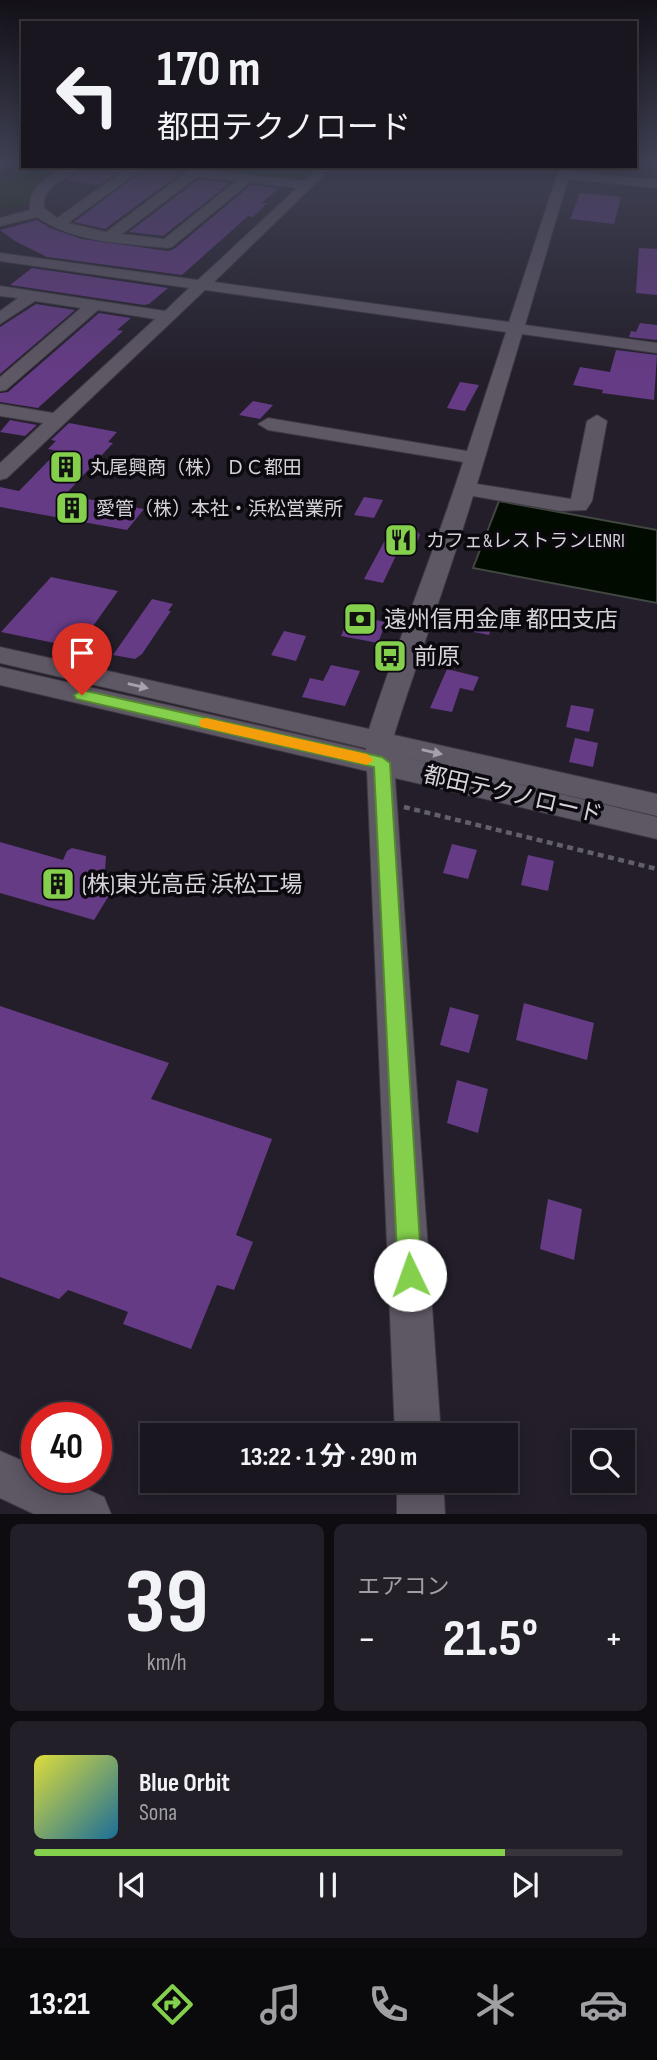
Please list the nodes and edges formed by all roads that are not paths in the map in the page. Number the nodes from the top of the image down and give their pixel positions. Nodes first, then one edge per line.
1 (78, 233) edge
2 (115, 233) edge
3 (181, 233) edge
4 (256, 233) edge
5 (544, 233) edge
6 (109, 237) junction
7 (167, 244) junction
8 (0, 257) edge
9 (132, 274) junction
10 (201, 284) junction
11 (0, 291) edge
12 (31, 296) junction
13 (94, 305) junction
14 (168, 316) junction
15 (0, 319) edge
16 (514, 328) junction
17 (657, 348) edge
18 (0, 386) edge
19 (0, 410) edge
20 (58, 420) junction
21 (597, 421) dead end
22 (268, 424) dead end
23 (474, 458) junction
24 (0, 474) edge
25 (465, 488) junction
26 (0, 655) edge
27 (0, 676) edge
28 (380, 752) junction
29 (657, 805) edge
30 (657, 828) edge
31 (417, 1423) edge
32 (0, 1474) edge
33 (420, 1493) edge
34 (87, 1514) edge
35 (421, 1514) edge

1 - 6 street
2 - 6 street
3 - 7 street
4 - 10 street
5 - 16 street
6 - 7 street
7 - 9 street
8 - 9 street
9 - 10 street
10 - 14 street
10 - 16 street
11 - 12 street
12 - 13 street
12 - 15 street
13 - 14 street
13 - 18 street
14 - 20 street
16 - 17 street
16 - 23 street
19 - 20 street
20 - 24 street
21 - 25 street
22 - 23 street
23 - 25 street
25 - 28 street
26 -> 28 street, 都田テクノロード
27 - 28 street, 都田テクノロード
28 -> 29 street, 都田テクノロード
28 - 30 street, 都田テクノロード
28 - 31 street
32 - 34 street
33 - 35 street

